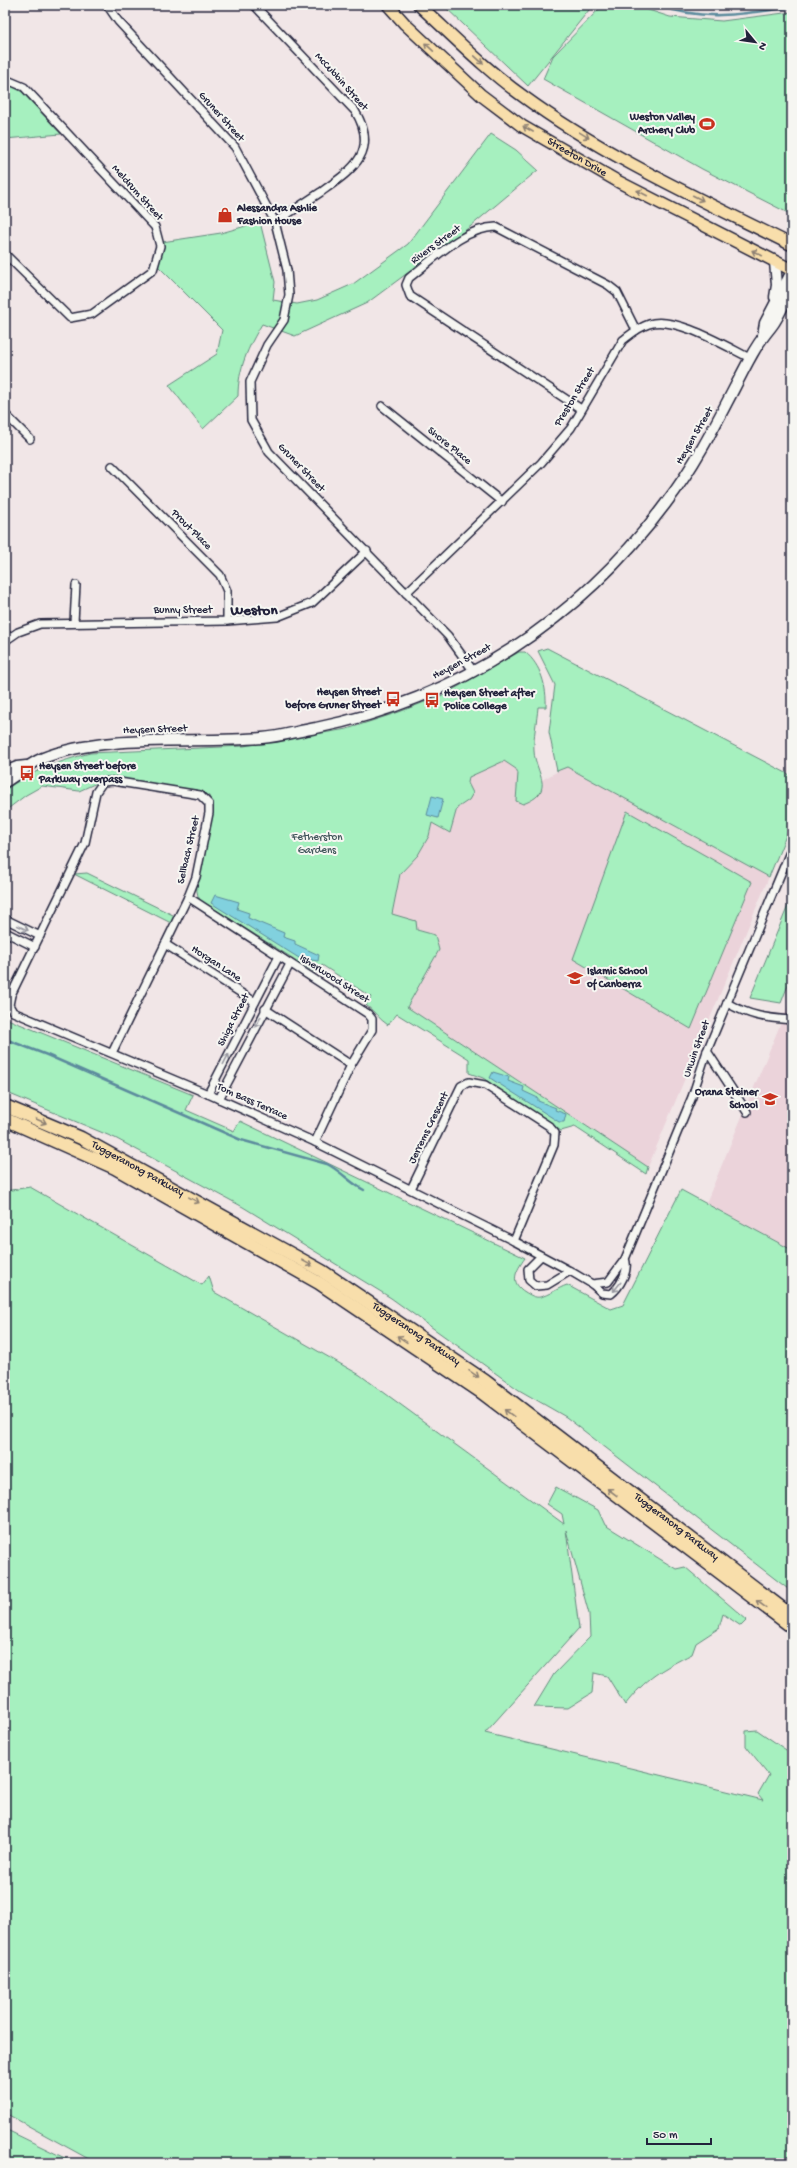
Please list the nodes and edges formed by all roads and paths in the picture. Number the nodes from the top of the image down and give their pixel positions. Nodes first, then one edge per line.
1 (107, 5) edge
2 (254, 5) edge
3 (388, 5) edge
4 (419, 5) edge
5 (5, 80) edge
6 (733, 216) junction
7 (275, 222) junction
8 (792, 245) edge
9 (5, 254) edge
10 (792, 255) edge
11 (775, 262) junction
12 (792, 270) edge
13 (792, 275) edge
14 (792, 287) edge
15 (789, 299) edge
16 (774, 305) junction
17 (636, 330) junction
18 (763, 335) junction
19 (750, 358) junction
20 (382, 406) dead end
21 (581, 409) junction
22 (5, 414) edge
23 (30, 439) dead end
24 (112, 466) dead end
25 (502, 502) junction
26 (367, 551) junction
27 (76, 585) dead end
28 (406, 593) junction
29 (227, 621) junction
30 (74, 622) junction
31 (5, 641) edge
32 (474, 672) junction
33 (26, 766) junction
34 (5, 772) edge
35 (5, 782) edge
36 (792, 847) edge
37 (188, 897) junction
38 (5, 919) edge
39 (5, 932) edge
40 (40, 936) junction
41 (165, 944) junction
42 (35, 946) junction
43 (279, 956) junction
44 (290, 964) junction
45 (255, 1002) junction
46 (727, 1003) junction
47 (265, 1009) junction
48 (792, 1020) edge
49 (707, 1051) junction
50 (112, 1053) junction
51 (351, 1065) junction
52 (208, 1094) junction
53 (219, 1099) junction
54 (5, 1106) edge
55 (747, 1112) dead end
56 (5, 1119) edge
57 (315, 1142) junction
58 (411, 1188) junction
59 (514, 1241) junction
60 (541, 1256) junction
61 (625, 1259) junction
62 (570, 1271) junction
63 (592, 1284) junction
64 (792, 1616) edge
65 (792, 1627) edge

1 - 7 street, Gruner Street
2 - 7 street, McCubbin Street
11 -> 3 main road, Streeton Drive
4 -> 6 main road, Streeton Drive
5 - 9 street, Meldrum Street
6 - 8 main road, Streeton Drive
6 - 10 main road
7 - 26 street, Gruner Street
11 - 12 main road, Streeton Drive
11 - 16 main road
13 - 16 main road, Heysen Street
14 - 15 main road, Heysen Street
15 - 18 main road, Heysen Street
16 - 18 main road, Heysen Street
17 - 19 street, Preston Street
17 - 21 street, Preston Street
17 - 21 street, Rivers Street
18 - 19 main road, Heysen Street
19 - 32 main road, Heysen Street
20 - 25 street, Shore Place
21 - 25 street, Preston Street
22 - 23 street
24 - 29 street, Prout Place
25 - 28 street, Preston Street
26 - 28 street, Gruner Street
26 - 29 street, Bunny Street
27 - 30 street
28 - 32 street, Gruner Street
29 - 30 street, Bunny Street
30 - 31 street, Bunny Street
32 - 33 main road, Heysen Street
33 - 34 main road, Heysen Street
33 - 35 main road, Heysen Street
36 - 46 street, Unwin Street
37 - 40 street, Sellbach Street
37 - 41 street, Sellbach Street
37 - 43 street, Isherwood Street
38 -> 40 street
39 - 42 street
40 - 42 street, Sellbach Street
41 - 45 street, Horgan Lane
41 - 50 street, Sellbach Street
42 - 50 street, Tom Bass Terrace
43 - 44 street, Isherwood Street
43 - 45 street, Shiga Street
44 - 47 street, Shiga Street
44 - 51 street, Isherwood Street
52 -> 45 street, Shiga Street
46 - 48 street
46 - 49 street, Unwin Street
47 - 51 street
47 -> 53 street, Shiga Street
49 - 55 street
49 - 61 street, Unwin Street
50 - 52 street, Tom Bass Terrace
51 - 57 street, Isherwood Street
52 - 53 street, Tom Bass Terrace
53 - 57 street, Tom Bass Terrace
54 -> 64 highway, Tuggeranong Parkway
65 -> 56 highway, Tuggeranong Parkway
57 - 58 street, Tom Bass Terrace
58 - 59 street, Tom Bass Terrace
58 - 59 street, Jerrems Crescent
59 - 60 street, Tom Bass Terrace
60 - 62 street, Tom Bass Terrace
60 - 62 street
61 - 63 street, Unwin Street
61 -> 63 street, Unwin Street
62 - 63 street, Tom Bass Terrace

